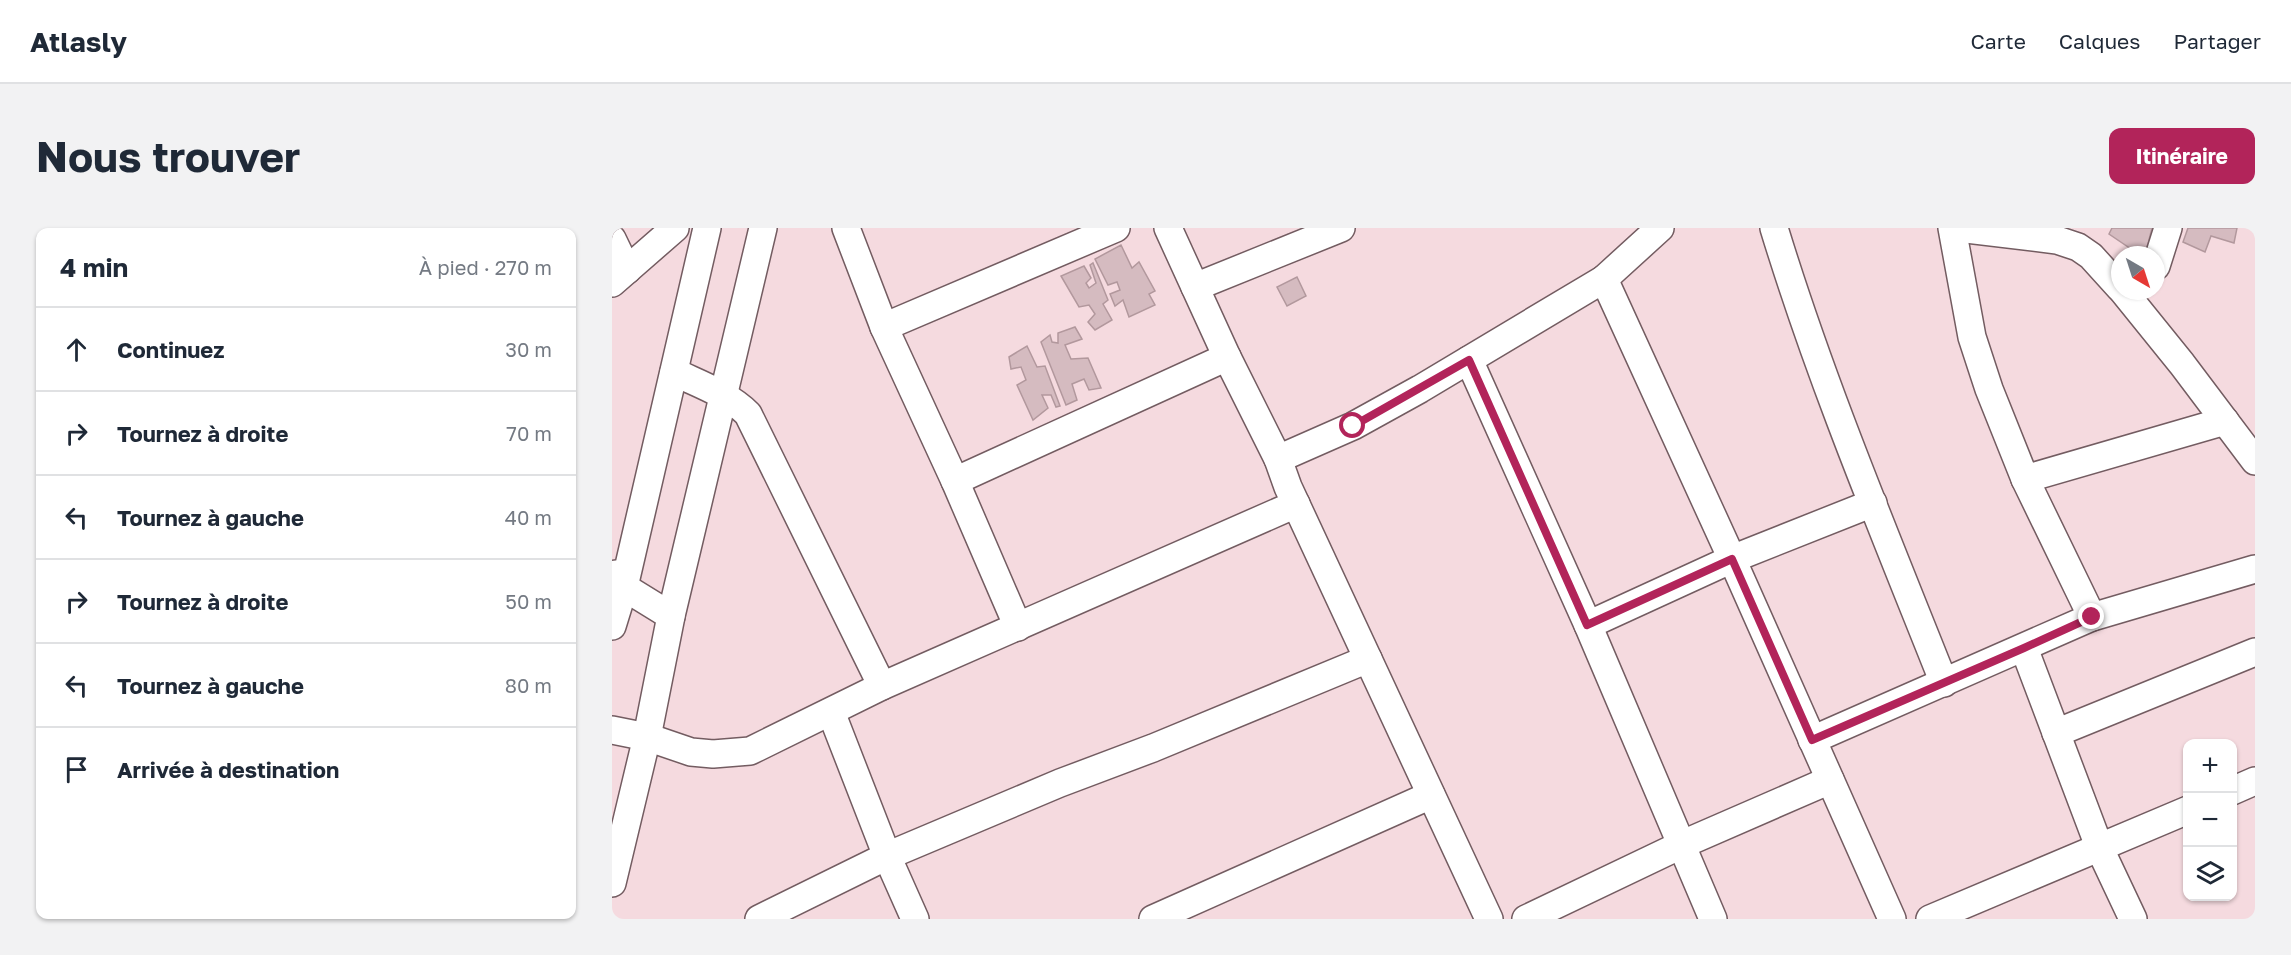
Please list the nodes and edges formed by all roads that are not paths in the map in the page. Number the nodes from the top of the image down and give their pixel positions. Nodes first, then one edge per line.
1 (675, 228) edge
2 (707, 228) edge
3 (763, 228) edge
4 (846, 228) edge
5 (1116, 228) edge
6 (1168, 228) edge
7 (1341, 228) edge
8 (1660, 228) edge
9 (1774, 228) edge
10 (1952, 228) edge
11 (1958, 228) edge
12 (2168, 228) edge
13 (2012, 231) edge
14 (612, 239) edge
15 (2162, 246) edge
16 (619, 276) edge
17 (1604, 279) junction
18 (2111, 279) edge
19 (1195, 287) junction
20 (2145, 302) edge
21 (884, 327) junction
22 (1227, 357) junction
23 (1469, 360) junction
24 (674, 372) junction
25 (723, 395) junction
26 (2225, 421) junction
27 (1278, 459) junction
28 (2255, 461) edge
29 (2025, 479) junction
30 (955, 481) junction
31 (1873, 503) junction
32 (1296, 504) junction
33 (1732, 559) junction
34 (2255, 569) edge
35 (618, 577) edge
36 (671, 616) junction
37 (2092, 617) junction
38 (1587, 625) junction
39 (612, 626) edge
40 (1018, 627) junction
41 (2024, 648) junction
42 (2255, 652) edge
43 (1368, 658) junction
44 (1944, 682) junction
45 (882, 686) junction
46 (831, 712) junction
47 (612, 730) edge
48 (2056, 733) junction
49 (647, 737) junction
50 (1812, 740) junction
51 (1830, 780) junction
52 (2255, 781) edge
53 (2237, 789) edge
54 (1431, 795) junction
55 (2183, 812) edge
56 (1683, 844) junction
57 (2100, 849) junction
58 (887, 856) junction
59 (612, 883) edge
60 (759, 919) edge
61 (915, 919) edge
62 (1153, 919) edge
63 (1489, 919) edge
64 (1526, 919) edge
65 (1713, 919) edge
66 (1892, 919) edge
67 (1930, 919) edge
68 (2133, 919) edge

1 - 16 street
2 - 24 street
3 - 25 street
4 - 21 street
5 - 21 street
6 - 19 street
7 - 19 street
8 - 17 street
9 - 31 street
10 - 29 street
11 - 13 street
12 - 15 street
13 - 18 street
14 - 16 street
17 - 23 street
17 - 33 street
19 - 22 street
20 - 26 street
21 - 30 street
22 - 27 street
22 - 30 street
23 - 27 street
23 - 38 street
24 - 25 street
24 - 35 street
25 - 36 street
25 - 45 street
26 - 28 street
26 - 29 street
27 - 32 street
29 - 37 street
30 - 40 street
31 - 33 street
31 - 44 street
32 - 40 street
32 - 43 street
33 - 38 street
33 - 50 street
34 - 37 street
35 - 36 street
35 - 39 street
36 - 49 street
37 - 41 street
38 - 56 street
40 - 45 street
41 - 44 street
41 - 48 street
42 - 48 street
43 - 54 street
43 - 58 street
44 - 50 street
45 - 46 street
46 - 49 street
46 - 58 street
47 - 49 street
48 - 57 street
49 - 59 street
50 - 51 street
51 - 56 street
51 - 66 street
52 - 53 street
54 - 62 street
54 - 63 street
55 - 57 street
56 - 64 street
56 - 65 street
57 - 67 street
57 - 68 street
58 - 60 street
58 - 61 street

